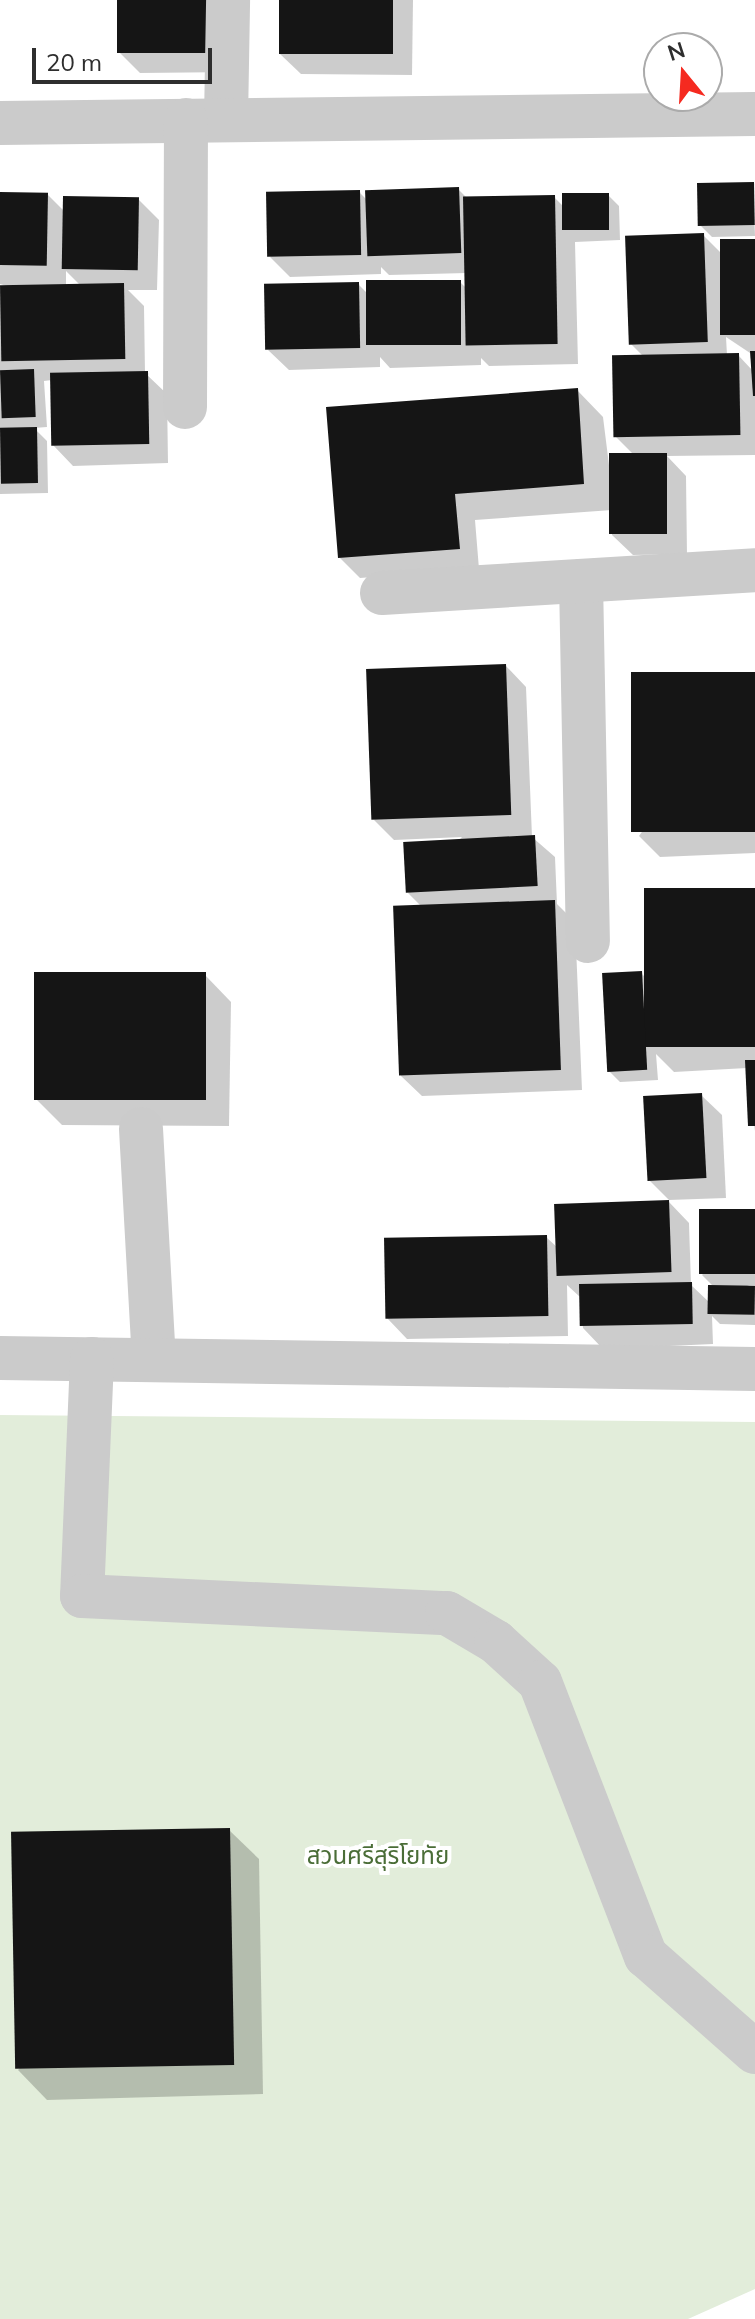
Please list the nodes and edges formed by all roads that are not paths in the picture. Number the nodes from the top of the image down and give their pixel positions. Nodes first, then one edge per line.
1 (228, 0) edge
2 (755, 114) edge
3 (206, 120) junction
4 (0, 123) edge
5 (185, 407) dead end
6 (755, 570) edge
7 (581, 581) junction
8 (382, 593) dead end
9 (588, 941) dead end
10 (141, 1129) dead end
11 (0, 1358) edge
12 (92, 1359) junction
13 (154, 1360) junction
14 (755, 1369) edge
15 (755, 2052) edge

1 - 3 street
2 - 3 street
3 - 4 street
3 - 5 street
6 - 7 street
7 - 8 street
7 - 9 street
10 - 13 street
11 - 12 street
12 - 13 street
12 - 15 street
13 - 14 street

